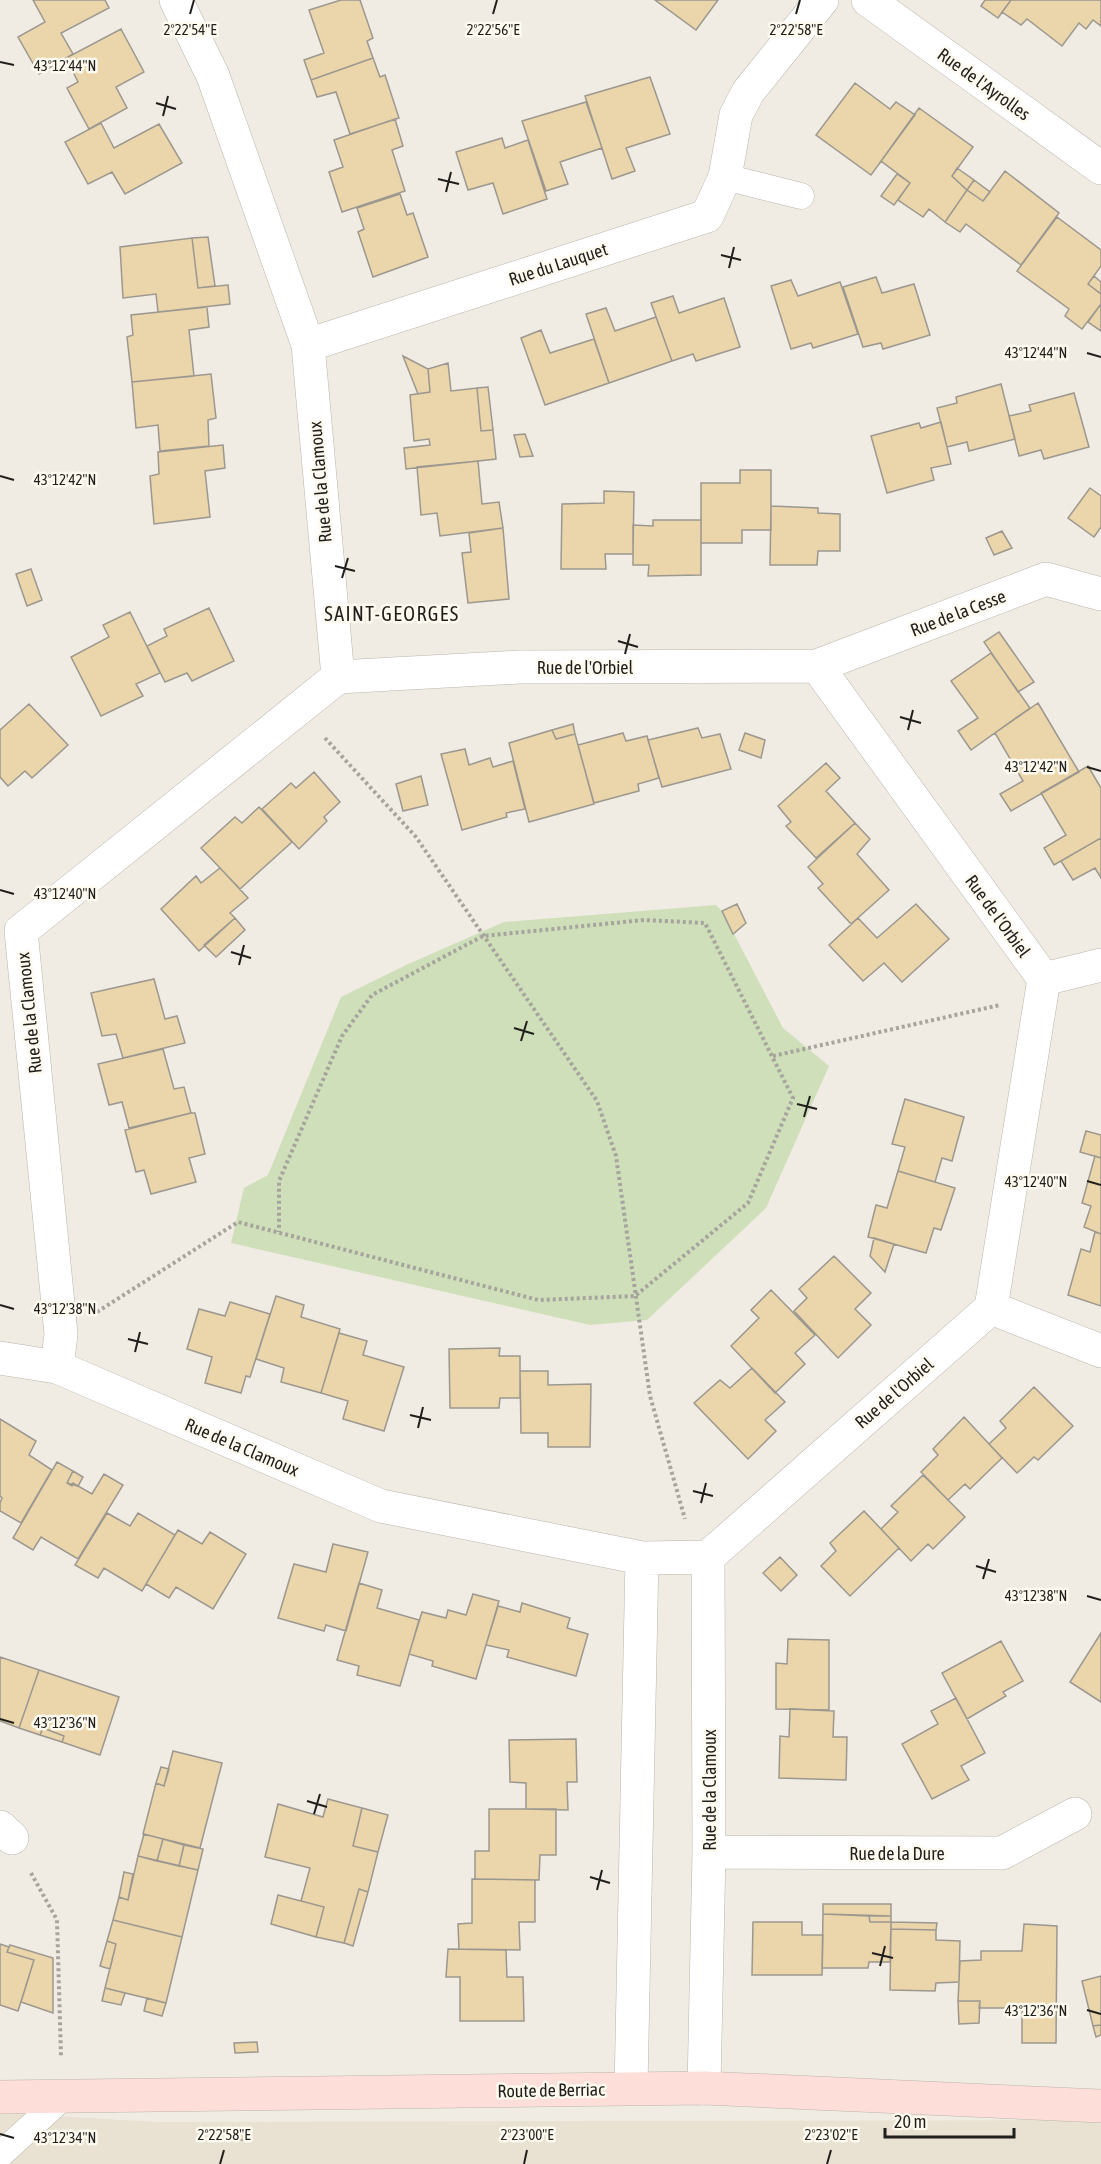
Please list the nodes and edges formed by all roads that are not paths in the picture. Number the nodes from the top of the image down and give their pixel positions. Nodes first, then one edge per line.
1 (176, 0) edge
2 (822, 0) edge
3 (868, 0) edge
4 (1101, 168) edge
5 (725, 177) junction
6 (801, 196) dead end
7 (308, 345) junction
8 (1101, 594) edge
9 (817, 666) junction
10 (338, 676) junction
11 (11, 940) edge
12 (1101, 966) edge
13 (1043, 987) junction
14 (991, 1308) junction
15 (1101, 1351) edge
16 (0, 1358) edge
17 (57, 1367) junction
18 (702, 1557) junction
19 (642, 1558) junction
20 (1075, 1814) dead end
21 (709, 1852) junction
22 (631, 2088) junction
23 (704, 2088) junction
24 (0, 2097) edge
25 (62, 2097) junction
26 (1101, 2106) edge
27 (0, 2155) edge

1 - 7 street, Rue de la Clamoux
2 - 5 street, Rue du Lauquet
3 - 4 street, Rue de l'Ayrolles
5 - 6 lane
5 - 7 street, Rue du Lauquet
7 - 10 street, Rue de la Clamoux
8 - 9 street, Rue de la Cesse
9 - 10 street, Rue de l'Orbiel
9 - 13 street, Rue de l'Orbiel
10 - 11 street, Rue de la Clamoux
11 - 17 street, Rue de la Clamoux
12 - 13 street
13 - 14 street
14 - 15 street
14 - 18 street, Rue de l'Orbiel
16 - 17 street
17 - 19 street, Rue de la Clamoux
18 - 19 street, Rue de la Clamoux
18 - 21 street, Rue de la Clamoux
19 - 22 street
20 - 21 street, Rue de la Dure
21 - 23 street, Rue de la Clamoux
22 - 23 main road, Route de Berriac
22 - 25 main road, Route de Berriac
23 - 26 main road, Route de Berriac
24 - 25 main road, Route de Berriac
25 - 27 lane

